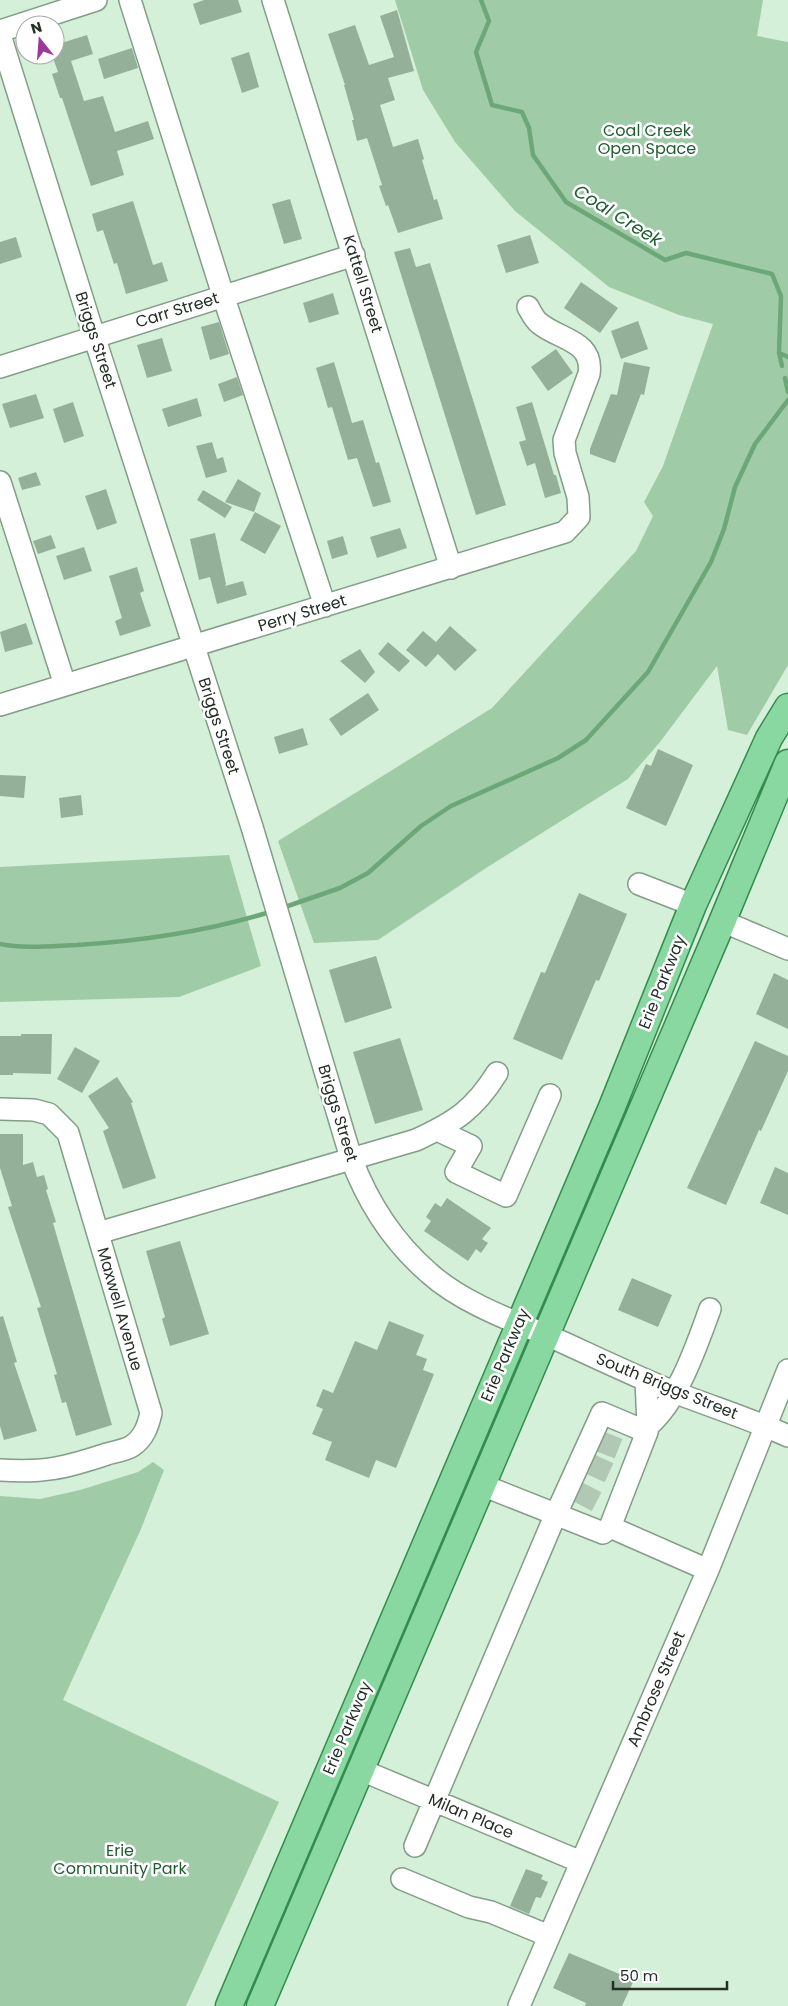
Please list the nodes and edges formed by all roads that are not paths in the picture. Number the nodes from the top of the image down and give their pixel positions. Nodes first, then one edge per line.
1 (96, 0) edge
2 (130, 0) edge
3 (273, 0) edge
4 (0, 31) edge
5 (0, 35) edge
6 (354, 255) junction
7 (223, 295) junction
8 (528, 307) dead end
9 (94, 336) junction
10 (0, 367) edge
11 (0, 482) edge
12 (451, 568) junction
13 (325, 606) junction
14 (193, 646) junction
15 (66, 685) junction
16 (0, 705) edge
17 (788, 707) edge
18 (788, 764) edge
19 (639, 884) dead end
20 (693, 906) junction
21 (722, 922) junction
22 (788, 949) edge
23 (497, 1073) dead end
24 (550, 1095) dead end
25 (0, 1109) edge
26 (437, 1130) junction
27 (351, 1158) junction
28 (98, 1233) junction
29 (710, 1309) dead end
30 (519, 1323) junction
31 (546, 1335) junction
32 (788, 1370) edge
33 (646, 1380) junction
34 (674, 1392) junction
35 (765, 1426) junction
36 (648, 1429) junction
37 (788, 1436) edge
38 (0, 1470) edge
39 (482, 1485) junction
40 (557, 1514) junction
41 (610, 1514) junction
42 (708, 1570) junction
43 (361, 1770) junction
44 (434, 1800) junction
45 (415, 1846) dead end
46 (581, 1862) junction
47 (402, 1879) dead end
48 (549, 1936) junction
49 (229, 2006) edge
50 (260, 2006) edge
51 (519, 2006) edge

1 - 4 street
2 - 7 street
3 - 6 street, Kattell Street
5 - 9 street, Briggs Street
6 - 7 street, Carr Street
6 - 12 street, Kattell Street
7 - 9 street, Carr Street
7 - 13 street
8 - 12 street, Perry Street
9 - 10 street, Carr Street
9 - 14 street, Briggs Street
11 - 15 street
12 - 13 street, Perry Street
13 - 14 street, Perry Street
14 - 15 street, Perry Street
14 - 27 street, Briggs Street
15 - 16 street, Perry Street
17 - 20 main road, Erie Parkway
18 - 21 main road, Erie Parkway
19 - 20 street
20 - 30 main road, Erie Parkway
21 - 22 street
21 - 31 main road, Erie Parkway
23 - 26 street, Maxwell Avenue
24 - 26 street
25 - 28 street
26 - 27 street, Maxwell Avenue
27 - 28 street, Maxwell Avenue
27 - 30 street, Briggs Street
28 - 38 street, Maxwell Avenue
29 - 34 street
30 - 31 street, Briggs Street
30 - 49 main road, Erie Parkway
31 - 33 street, South Briggs Street
31 - 39 main road, Erie Parkway
32 - 35 street, Ambrose Street
33 - 34 street, South Briggs Street
33 - 36 street
34 - 35 street, South Briggs Street
34 - 36 street
35 - 37 street, South Briggs Street
35 - 42 street, Ambrose Street
36 - 40 street
36 - 41 street
39 - 40 street
39 - 43 main road, Erie Parkway
40 - 41 street
40 - 44 street
41 - 42 street
42 - 46 street, Ambrose Street
43 - 44 street, Milan Place
43 - 50 main road, Erie Parkway
44 - 45 street
44 - 46 street, Milan Place
46 - 48 street, Ambrose Street
47 - 48 street
48 - 51 street, Ambrose Street

